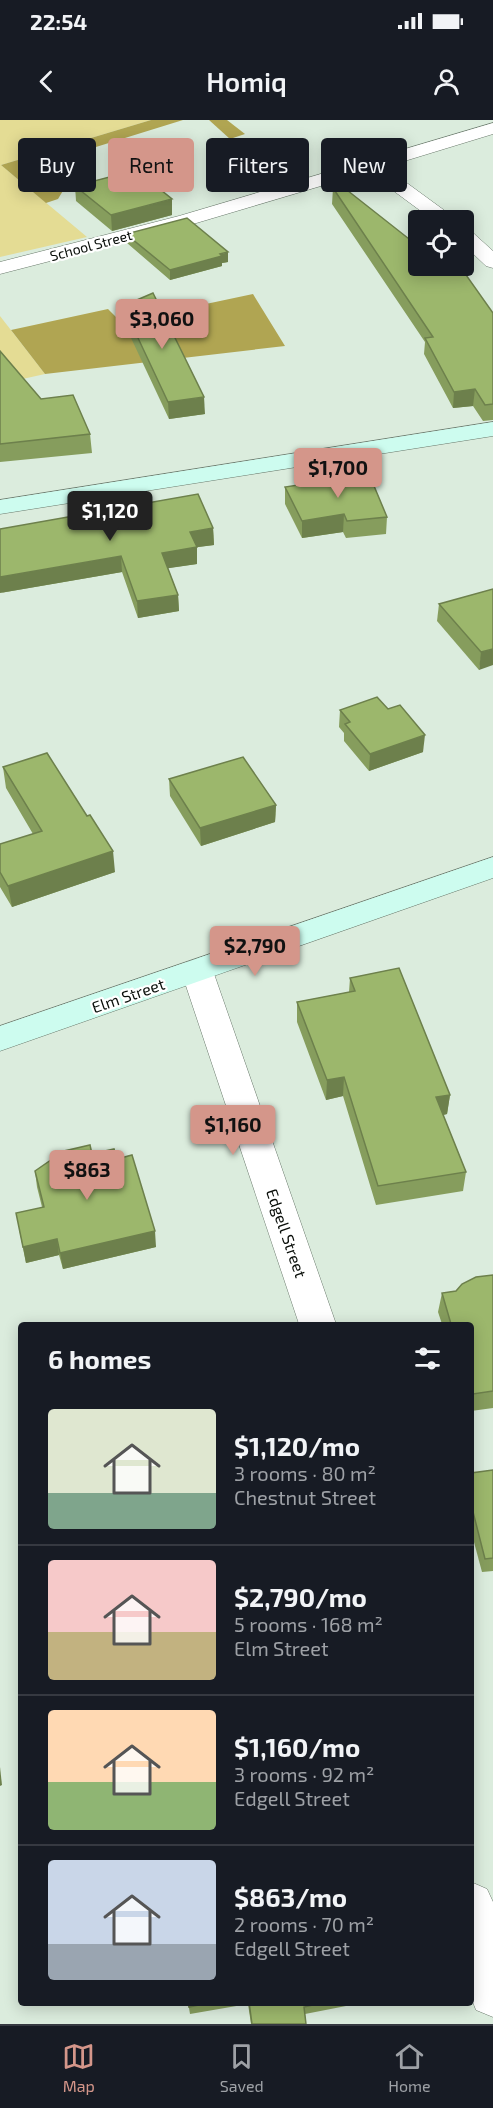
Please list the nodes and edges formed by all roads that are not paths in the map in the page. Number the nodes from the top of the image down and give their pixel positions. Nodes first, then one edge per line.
1 (493, 128) edge
2 (407, 155) edge
3 (321, 181) edge
4 (407, 192) edge
5 (431, 210) edge
6 (474, 244) edge
7 (493, 262) edge
8 (0, 268) edge
9 (493, 429) edge
10 (0, 507) edge
11 (493, 867) edge
12 (197, 971) junction
13 (0, 1039) edge
14 (317, 1322) edge
15 (474, 1917) edge
16 (493, 1993) edge

1 - 2 street, School Street
3 - 8 street, School Street
4 - 5 street
6 - 7 street
9 - 10 street
11 - 12 street, Elm Street
12 - 13 street, Elm Street
12 - 14 street, Edgell Street
15 - 16 street

